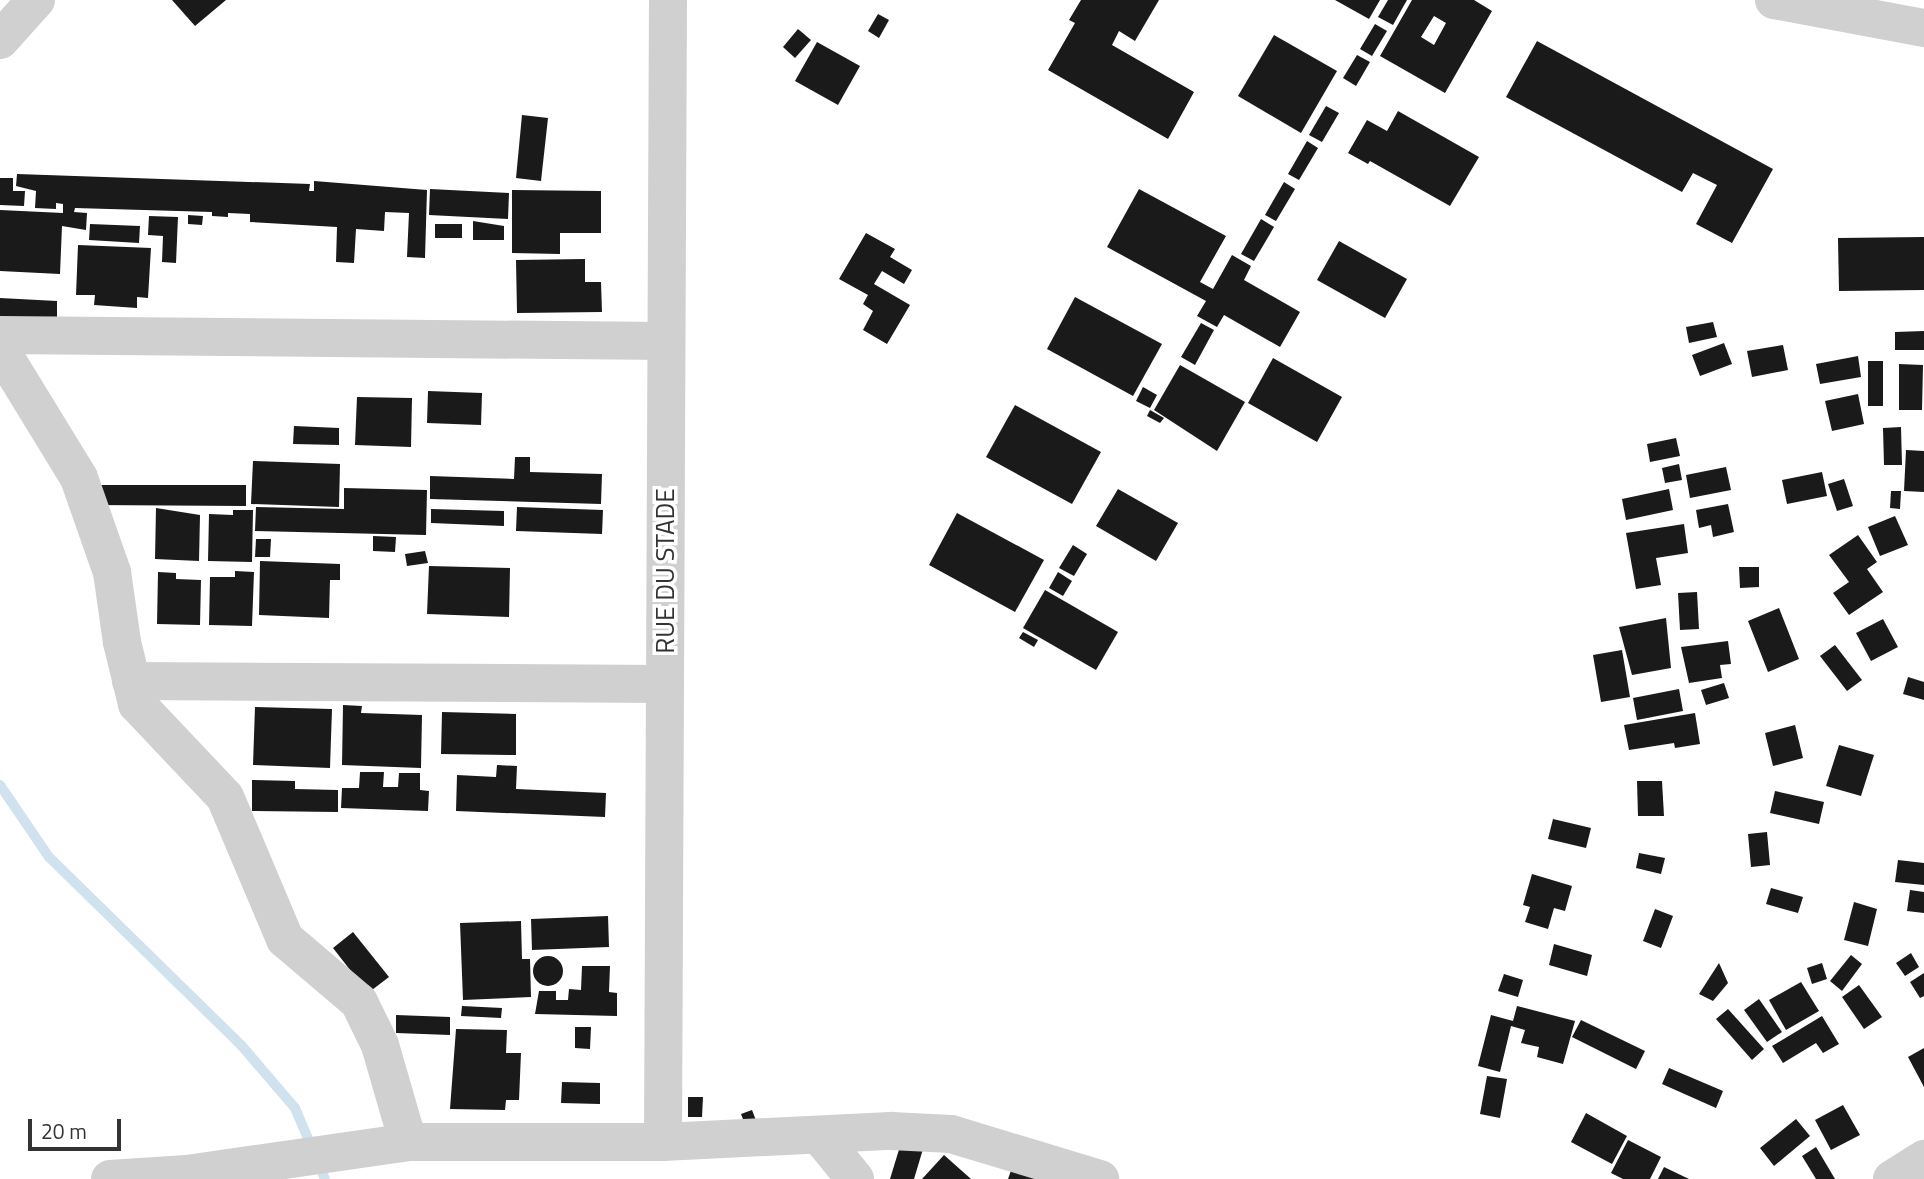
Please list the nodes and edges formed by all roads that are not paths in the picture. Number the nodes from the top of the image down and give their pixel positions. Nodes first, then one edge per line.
1 (36, 0) edge
2 (668, 0) edge
3 (1774, 0) edge
4 (1924, 28) edge
5 (0, 40) edge
6 (0, 335) edge
7 (667, 341) junction
8 (0, 349) edge
9 (131, 681) junction
10 (665, 684) junction
11 (819, 1135) junction
12 (663, 1142) junction
13 (408, 1143) junction
14 (1924, 1159) edge
15 (110, 1179) edge
16 (855, 1179) edge
17 (1100, 1179) edge
18 (1892, 1179) edge

1 - 5 street
2 - 7 street, RUE DU STADE
3 - 4 street
6 - 7 street
7 - 10 street, RUE DU STADE
8 - 9 street
9 - 10 street
9 - 13 street
10 - 12 street, RUE DU STADE
11 - 12 street
11 - 16 street
11 - 17 street
12 - 13 street
13 - 15 street
14 - 18 street

